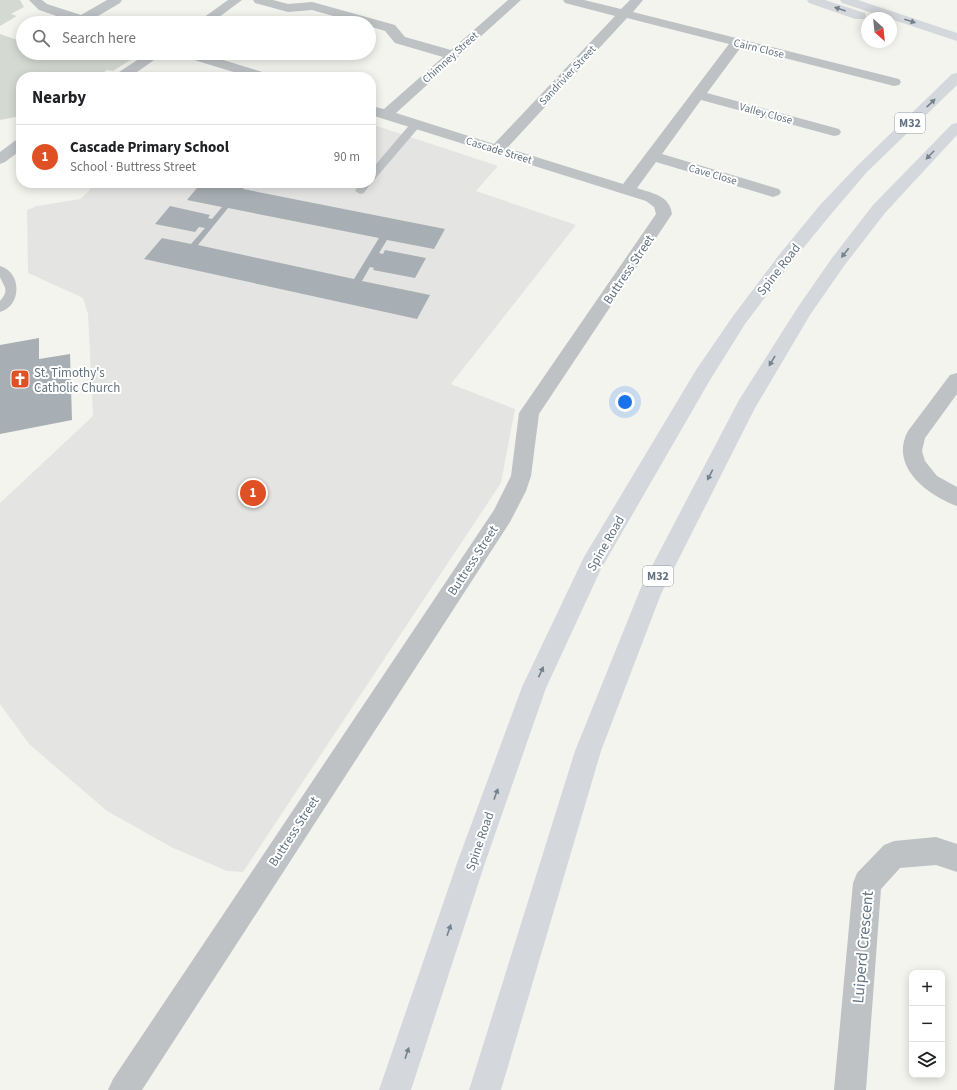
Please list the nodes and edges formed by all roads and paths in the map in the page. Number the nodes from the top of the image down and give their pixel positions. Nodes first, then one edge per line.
1 (35, 0) edge
2 (116, 0) edge
3 (236, 0) edge
4 (259, 0) edge
5 (515, 0) edge
6 (569, 0) edge
7 (637, 0) edge
8 (813, 0) edge
9 (846, 0) edge
10 (624, 14) junction
11 (69, 16) edge
12 (95, 16) edge
13 (212, 16) edge
14 (347, 16) edge
15 (861, 16) edge
16 (376, 24) edge
17 (897, 29) edge
18 (957, 37) edge
19 (737, 43) junction
20 (957, 49) edge
21 (452, 55) junction
22 (146, 60) edge
23 (209, 60) edge
24 (128, 72) edge
25 (248, 72) edge
26 (957, 77) edge
27 (894, 82) dead end
28 (698, 95) junction
29 (376, 112) edge
30 (386, 115) junction
31 (416, 124) junction
32 (957, 127) edge
33 (834, 132) dead end
34 (16, 147) edge
35 (497, 150) junction
36 (652, 156) junction
37 (0, 159) edge
38 (376, 172) edge
39 (627, 190) junction
40 (773, 192) dead end
41 (0, 270) edge
42 (0, 308) edge
43 (957, 380) edge
44 (957, 497) edge
45 (957, 858) edge
46 (124, 1090) edge
47 (395, 1090) edge
48 (485, 1090) edge
49 (850, 1090) edge

1 - 11 street
2 - 12 street
3 - 13 street
4 - 14 street
5 - 21 street, Chimney Street
6 - 10 street, Cairn Close
7 - 10 street, Sandrivier Street
15 -> 8 main road
9 -> 18 main road
10 - 19 street, Cairn Close
10 - 35 street, Sandrivier Street
16 - 21 street
17 - 20 main road
19 - 27 street, Cairn Close
19 - 28 street
21 - 30 street, Chimney Street
22 - 24 street
23 - 25 street
47 -> 26 main road, Spine Road / M32
28 - 33 street, Valley Close
28 - 36 street
29 - 30 street, Cascade Street
30 - 31 street, Cascade Street
31 - 35 street, Cascade Street
31 - 38 lane
32 -> 48 main road, M32
34 - 37 street
35 - 39 street, Cascade Street
36 - 39 street
36 - 40 street, Cave Close
39 - 46 street, Buttress Street
41 - 42 lane
43 - 44 street
45 - 49 street, Luiperd Crescent

